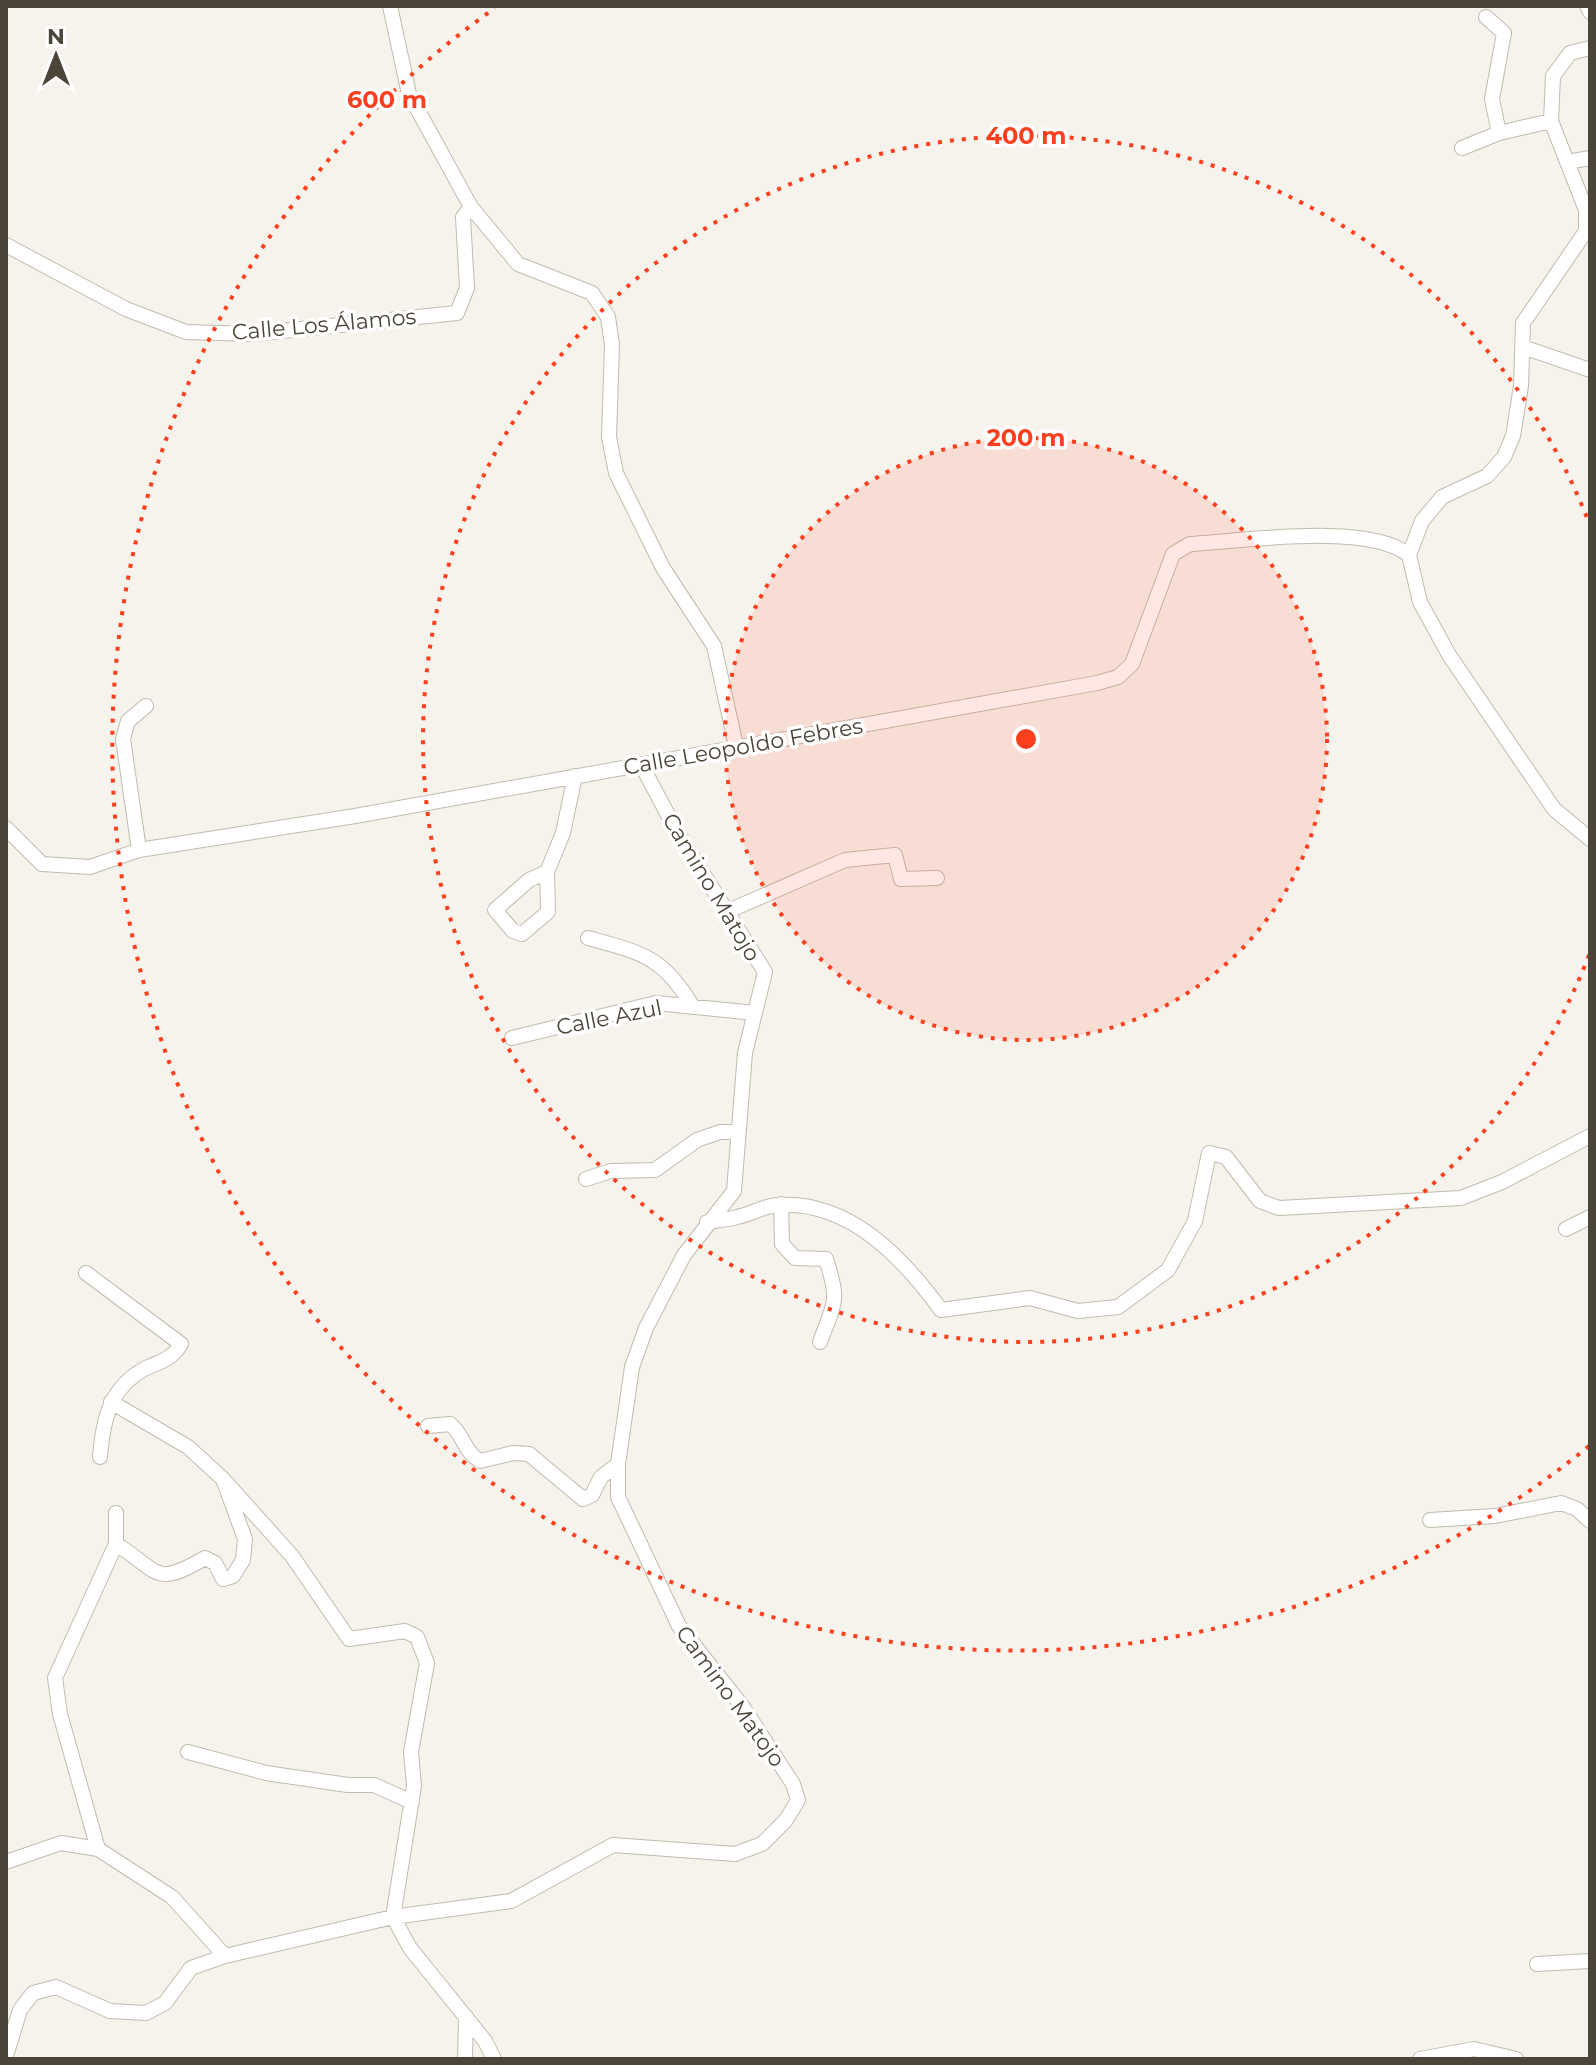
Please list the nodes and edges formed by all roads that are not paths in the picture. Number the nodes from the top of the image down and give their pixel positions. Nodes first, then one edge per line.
1 (390, 6) edge
2 (1587, 6) edge
3 (1590, 12) edge
4 (1486, 17) dead end
5 (1590, 48) edge
6 (1551, 121) junction
7 (1499, 133) junction
8 (1462, 148) dead end
9 (1590, 158) edge
10 (1567, 162) junction
11 (471, 207) junction
12 (6, 245) edge
13 (1523, 347) junction
14 (1590, 370) edge
15 (1409, 555) junction
16 (146, 706) dead end
17 (736, 746) junction
18 (641, 764) junction
19 (575, 776) junction
20 (6, 828) edge
21 (1590, 839) edge
22 (139, 850) junction
23 (547, 872) junction
24 (937, 878) dead end
25 (726, 912) junction
26 (588, 938) dead end
27 (693, 1007) junction
28 (755, 1013) junction
29 (512, 1038) dead end
30 (738, 1132) junction
31 (1590, 1136) edge
32 (586, 1179) dead end
33 (781, 1204) junction
34 (1590, 1217) edge
35 (707, 1222) junction
36 (1566, 1229) dead end
37 (86, 1273) dead end
38 (820, 1342) dead end
39 (111, 1402) junction
40 (428, 1426) dead end
41 (100, 1457) dead end
42 (618, 1464) junction
43 (223, 1479) junction
44 (116, 1513) dead end
45 (1430, 1520) dead end
46 (1590, 1521) edge
47 (116, 1544) junction
48 (188, 1752) dead end
49 (412, 1802) junction
50 (98, 1849) junction
51 (6, 1862) edge
52 (393, 1917) junction
53 (225, 1956) junction
54 (1590, 1961) edge
55 (1537, 1964) dead end
56 (466, 2017) junction
57 (6, 2056) edge
58 (465, 2059) edge
59 (494, 2059) edge
60 (1420, 2059) edge
61 (1516, 2059) edge

1 - 11 street
2 - 3 street
4 - 7 street
5 - 6 street
6 - 7 street
6 - 10 street
7 - 8 street
9 - 10 street
10 - 13 street
11 - 12 street, Calle Los Álamos
11 - 17 street
13 - 14 street
13 - 15 street
15 - 17 street, Calle Leopoldo Febres
15 - 21 street
16 - 22 street
17 - 18 street, Calle Leopoldo Febres
18 - 19 street, Calle Leopoldo Febres
18 - 25 street, Camino Matojo
19 - 22 street, Calle Leopoldo Febres
19 - 23 street
20 - 22 street, Calle Leopoldo Febres
23 - 23 street
24 - 25 street
25 - 28 street, Camino Matojo
26 - 27 street
27 - 28 street, Calle Azul
27 - 29 street, Calle Azul
28 - 30 street, Camino Matojo
30 - 32 street
30 - 35 street, Camino Matojo
31 - 33 street
33 - 35 street
33 - 38 street
34 - 36 street
35 - 42 street, Camino Matojo
37 - 39 street
39 - 41 street
39 - 43 street
40 - 42 street
42 - 52 street, Camino Matojo
43 - 47 street
43 - 49 street
44 - 47 street
45 - 46 street
47 - 50 street
48 - 49 street
49 - 52 street
50 - 51 street
50 - 53 street
52 - 53 street, Camino Matojo
52 - 56 street
53 - 57 street, Camino Matojo
54 - 55 street
56 - 58 street
56 - 59 street
60 - 61 street

